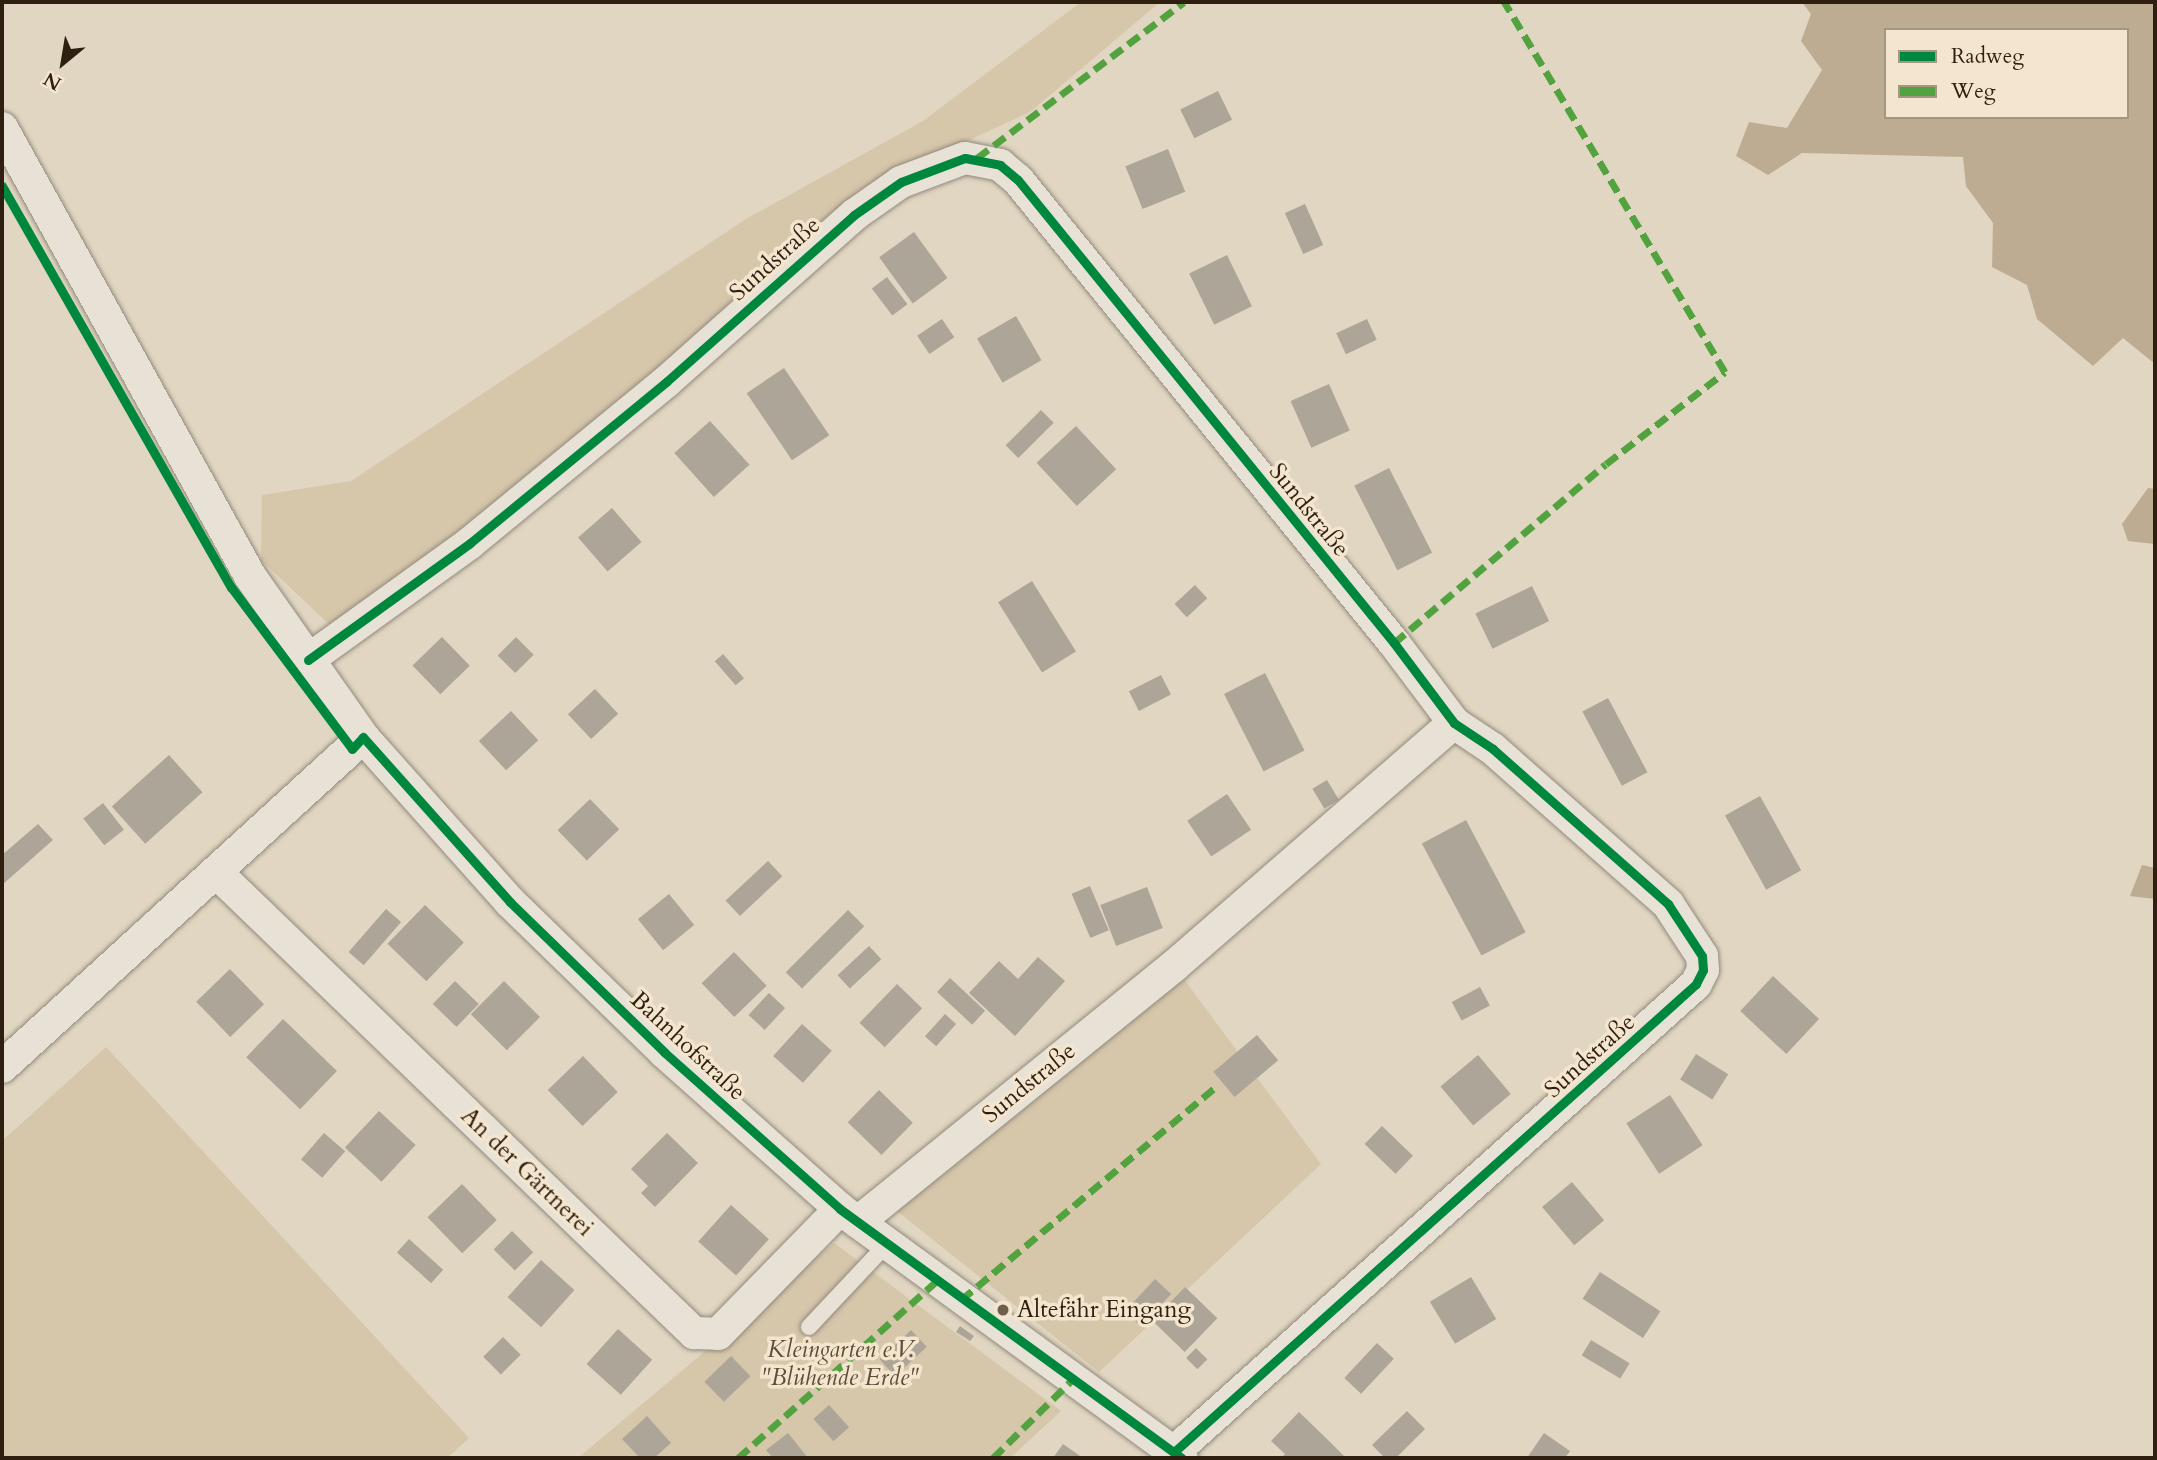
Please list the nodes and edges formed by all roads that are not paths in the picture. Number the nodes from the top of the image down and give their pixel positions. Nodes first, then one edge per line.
1 (2, 128) edge
2 (308, 660) junction
3 (1454, 723) junction
4 (363, 737) junction
5 (217, 873) junction
6 (2, 1067) edge
7 (849, 1216) junction
8 (887, 1244) junction
9 (809, 1327) dead end
10 (1178, 1455) edge

1 - 2 street, Bahnhofstraße
2 - 3 street, Sundstraße
2 - 4 street, Bahnhofstraße
3 - 7 street, Sundstraße
3 - 10 street, Sundstraße
4 - 5 street
4 - 7 street, Bahnhofstraße
5 - 6 street
5 - 7 street, An der Gärtnerei
7 - 8 street, Bahnhofstraße
8 - 9 lane
8 - 10 street, Bahnhofstraße

